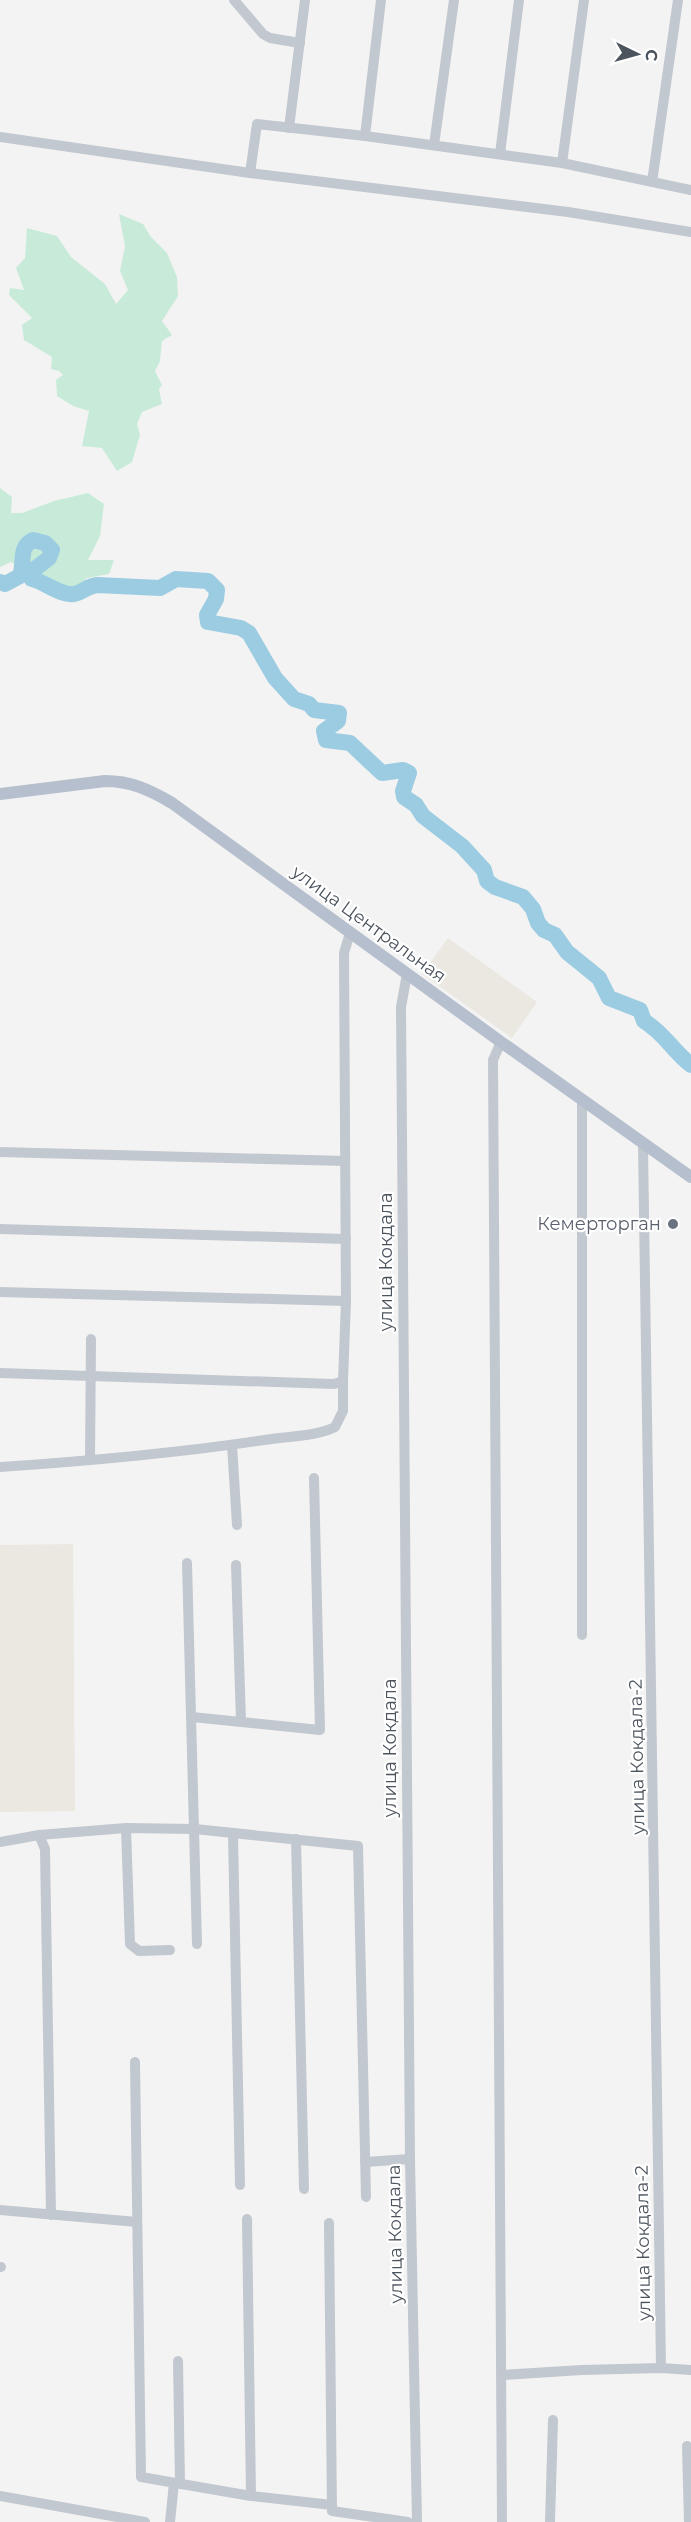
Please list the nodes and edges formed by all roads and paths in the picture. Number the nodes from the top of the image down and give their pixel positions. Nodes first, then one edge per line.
1 (234, 0) edge
2 (305, 0) edge
3 (381, 0) edge
4 (453, 0) edge
5 (519, 0) edge
6 (584, 0) edge
7 (678, 0) edge
8 (300, 43) junction
9 (290, 128) junction
10 (365, 136) junction
11 (0, 137) edge
12 (434, 145) junction
13 (500, 154) junction
14 (562, 163) junction
15 (250, 173) junction
16 (652, 182) junction
17 (691, 190) edge
18 (691, 232) edge
19 (0, 794) edge
20 (350, 933) junction
21 (407, 975) junction
22 (501, 1042) junction
23 (582, 1101) junction
24 (643, 1145) junction
25 (0, 1152) edge
26 (345, 1161) junction
27 (691, 1177) edge
28 (0, 1229) edge
29 (346, 1239) junction
30 (0, 1292) edge
31 (346, 1301) junction
32 (91, 1340) dead end
33 (0, 1373) edge
34 (91, 1376) junction
35 (343, 1381) junction
36 (232, 1445) junction
37 (90, 1460) junction
38 (0, 1467) edge
39 (314, 1478) dead end
40 (237, 1525) dead end
41 (188, 1563) dead end
42 (236, 1565) dead end
43 (582, 1635) dead end
44 (192, 1717) junction
45 (241, 1722) junction
46 (126, 1828) junction
47 (195, 1829) junction
48 (233, 1834) junction
49 (39, 1835) junction
50 (296, 1839) junction
51 (0, 1842) edge
52 (197, 1944) dead end
53 (170, 1950) dead end
54 (135, 2062) dead end
55 (410, 2159) junction
56 (365, 2162) junction
57 (240, 2185) dead end
58 (304, 2189) dead end
59 (366, 2197) dead end
60 (0, 2210) edge
61 (51, 2215) junction
62 (247, 2219) dead end
63 (137, 2222) junction
64 (329, 2223) dead end
65 (178, 2361) dead end
66 (661, 2368) junction
67 (691, 2370) edge
68 (502, 2375) junction
69 (553, 2420) dead end
70 (687, 2446) dead end
71 (177, 2483) junction
72 (0, 2496) edge
73 (251, 2496) junction
74 (332, 2505) junction
75 (145, 2522) edge
76 (170, 2522) edge
77 (408, 2522) edge
78 (417, 2522) edge
79 (502, 2522) edge
80 (550, 2522) edge
81 (689, 2522) edge

1 - 8 street
2 - 8 street
3 - 10 street
4 - 12 street
5 - 13 street
6 - 14 street
7 - 16 street
8 - 9 street
9 - 10 street
9 - 15 street
10 - 12 street
11 - 15 street
12 - 13 street
13 - 14 street
14 - 16 street
15 - 18 street
16 - 17 street
19 - 20 main road, улица Центральная
20 - 21 main road, улица Центральная
20 - 26 street
21 - 22 main road, улица Центральная
21 - 55 street, улица Кокдала
22 - 23 main road, улица Центральная
22 - 68 street
23 - 24 main road, улица Центральная
23 - 43 street
24 - 27 main road, улица Центральная
24 - 66 street, улица Кокдала-2
25 - 26 street
26 - 29 street
28 - 29 street
29 - 31 street
30 - 31 street
31 - 35 street
32 - 34 street
33 - 34 street
34 - 35 street
34 - 37 street
35 - 36 street
36 - 37 street
36 - 40 street
37 - 38 street
39 - 45 street
41 - 44 street
42 - 45 street
44 - 45 street
44 - 47 street
46 - 47 street
46 - 49 street
46 - 53 street
47 - 48 street
47 - 52 street
48 - 50 street
48 - 57 street
49 - 51 street
49 - 61 street
50 - 56 street
50 - 58 street
54 - 63 street
55 - 56 street
55 - 78 street, улица Кокдала
56 - 59 street
60 - 61 street
61 - 63 street
62 - 73 street
63 - 71 street
64 - 74 street
65 - 71 street
66 - 67 street
66 - 68 street
68 - 79 street
69 - 80 street
70 - 81 street
71 - 73 street
71 - 76 street
72 - 75 street
73 - 74 street
74 - 77 street

